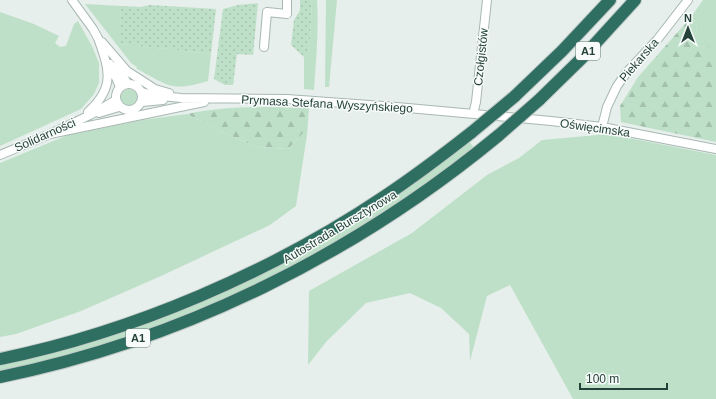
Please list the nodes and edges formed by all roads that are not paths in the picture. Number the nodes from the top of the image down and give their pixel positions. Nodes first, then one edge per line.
1 (72, 0) edge
2 (287, 0) edge
3 (487, 0) edge
4 (610, 0) edge
5 (635, 0) edge
6 (688, 0) edge
7 (98, 38) junction
8 (264, 47) dead end
9 (124, 86) junction
10 (141, 92) junction
11 (181, 98) junction
12 (224, 98) junction
13 (142, 102) junction
14 (118, 103) junction
15 (473, 114) junction
16 (66, 127) junction
17 (602, 127) junction
18 (50, 134) junction
19 (716, 149) edge
20 (0, 155) edge
21 (0, 359) edge
22 (0, 377) edge

1 - 7 street
2 - 8 street
3 - 15 street, Czołgistów
4 - 21 highway, Autostrada Bursztynowa / A1, bridge
5 - 22 highway, Autostrada Bursztynowa / A1, bridge
6 - 17 street, Piekarska
7 - 9 street
7 - 11 street
7 - 16 street
9 - 10 street
9 - 14 street
10 - 11 street, Prymasa Stefana Wyszyńskiego
10 - 13 street
11 - 12 street, Prymasa Stefana Wyszyńskiego
11 - 13 street, Prymasa Stefana Wyszyńskiego
12 - 15 street, Prymasa Stefana Wyszyńskiego
12 - 18 street
13 - 14 street
14 - 16 street, Solidarności
15 - 17 street, Oświęcimska
16 - 18 street, Solidarności
17 - 19 street, Oświęcimska
18 - 20 street, Solidarności

